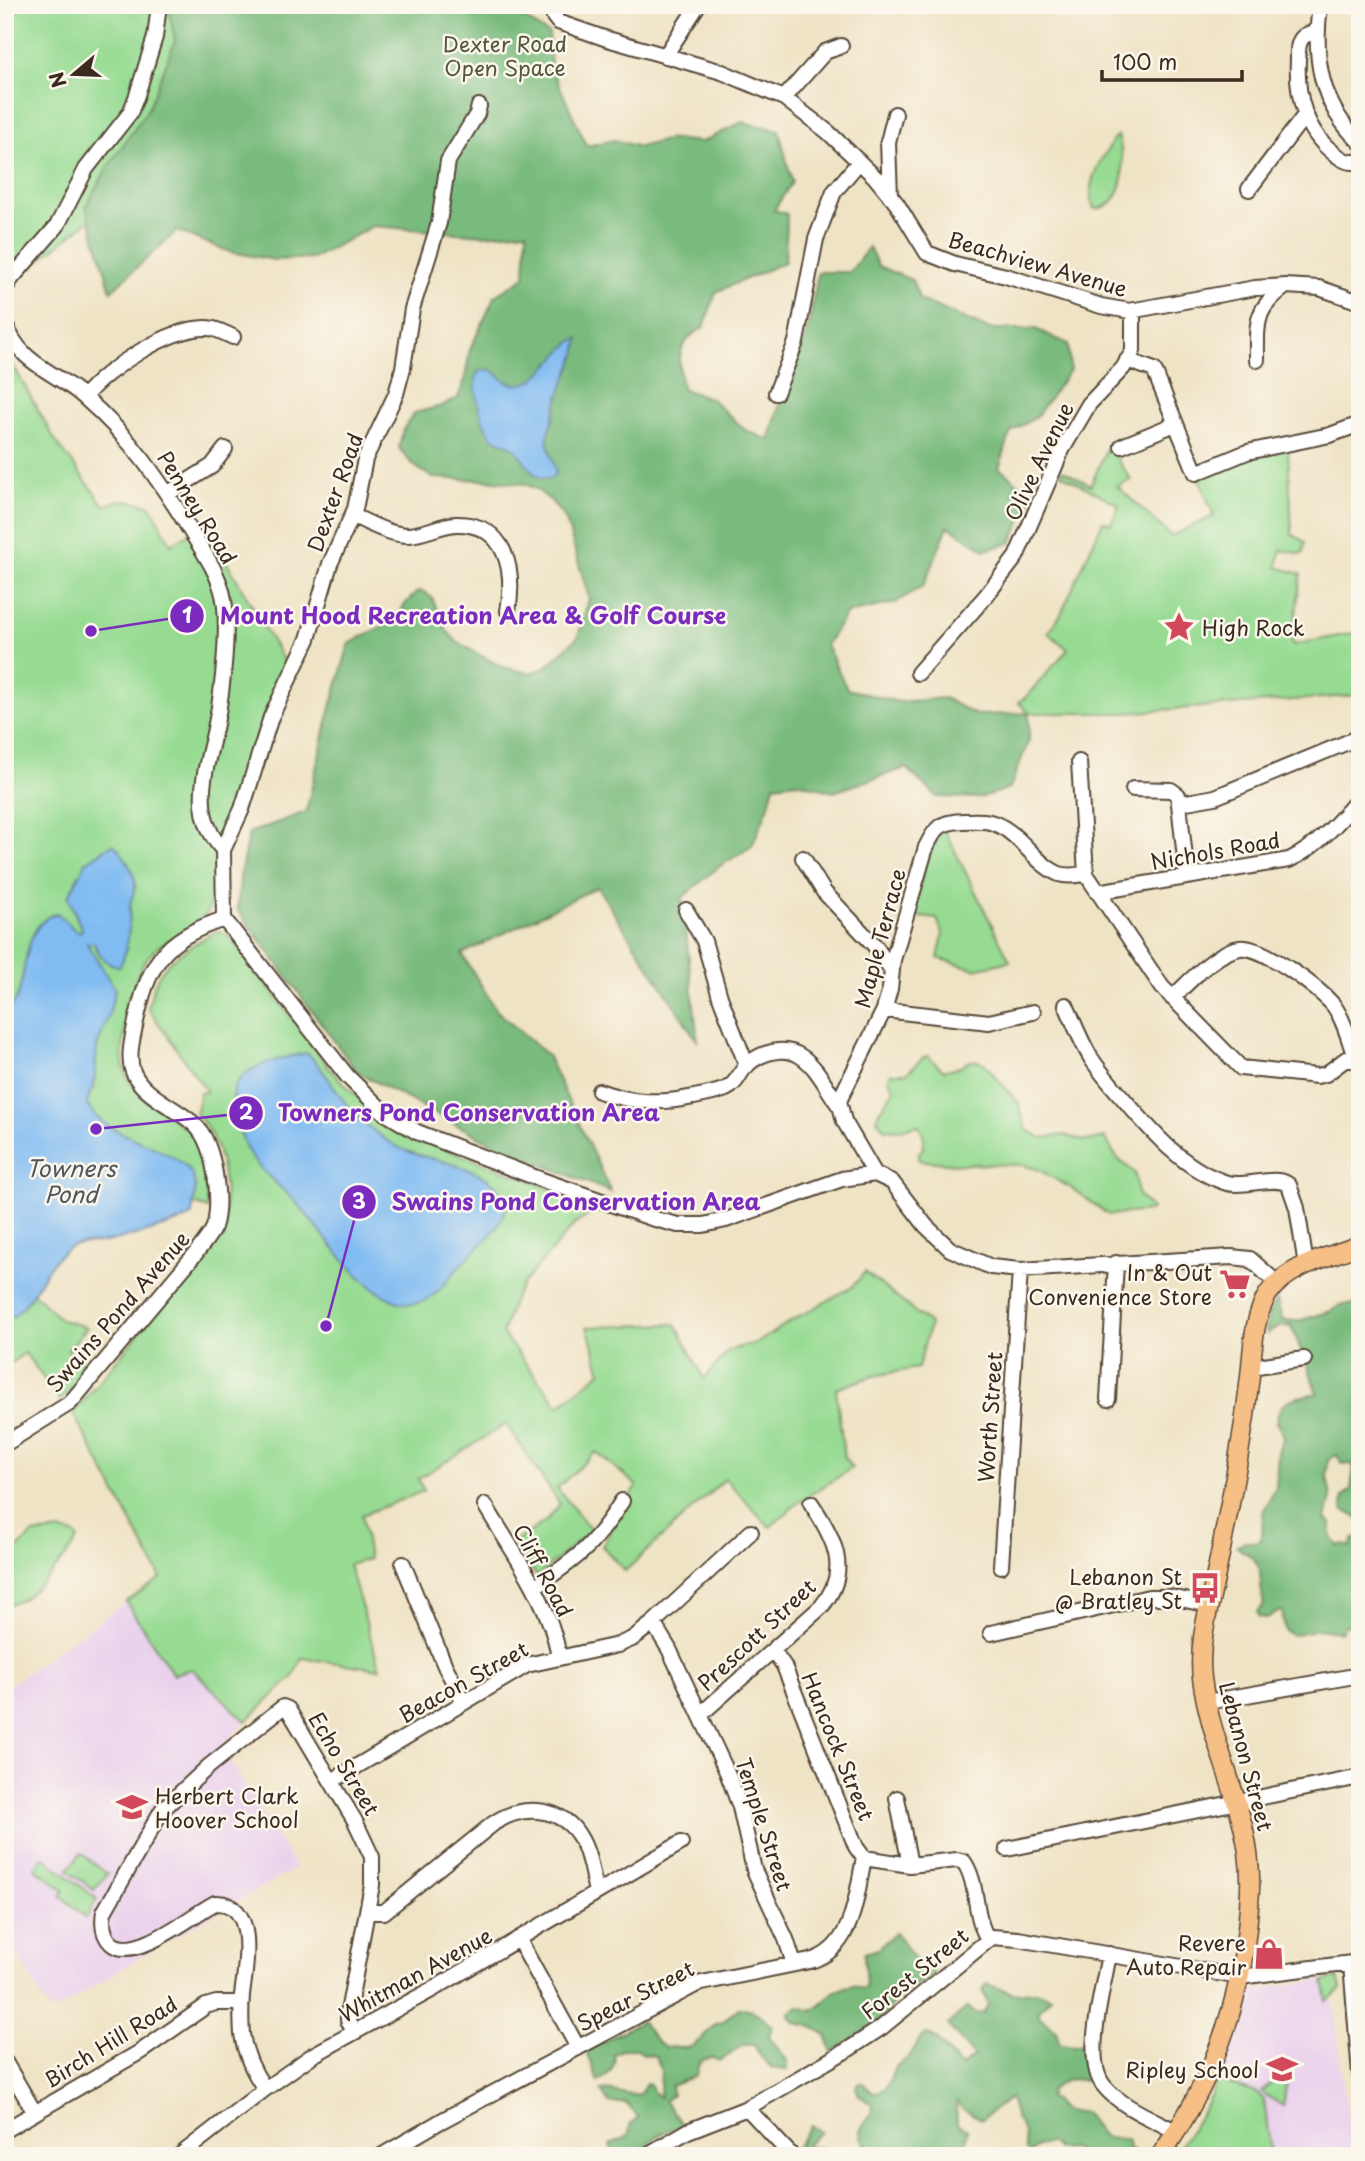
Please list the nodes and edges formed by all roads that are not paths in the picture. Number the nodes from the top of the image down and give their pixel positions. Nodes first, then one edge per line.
1 (159, 5) edge
2 (698, 5) edge
3 (1320, 5) edge
4 (556, 11) edge
5 (1317, 31) junction
6 (841, 46) dead end
7 (665, 56) junction
8 (784, 98) junction
9 (479, 106) dead end
10 (895, 114) dead end
11 (1306, 115) junction
12 (1360, 142) edge
13 (1360, 161) edge
14 (859, 162) junction
15 (1249, 189) dead end
16 (890, 196) junction
17 (1286, 286) junction
18 (5, 289) edge
19 (1360, 302) edge
20 (1133, 310) junction
21 (5, 322) edge
22 (233, 337) dead end
23 (1128, 360) junction
24 (1257, 360) dead end
25 (776, 393) dead end
26 (84, 397) junction
27 (1175, 424) junction
28 (1360, 424) edge
29 (1122, 446) dead end
30 (225, 449) dead end
31 (167, 494) junction
32 (353, 516) junction
33 (508, 611) dead end
34 (918, 673) dead end
35 (1360, 737) edge
36 (1079, 762) dead end
37 (1133, 789) dead end
38 (1360, 797) edge
39 (1181, 803) junction
40 (223, 850) junction
41 (803, 858) dead end
42 (1086, 874) junction
43 (1187, 876) junction
44 (1097, 892) junction
45 (686, 910) dead end
46 (224, 919) junction
47 (891, 968) junction
48 (1172, 998) junction
49 (1066, 1005) dead end
50 (884, 1010) junction
51 (1033, 1012) dead end
52 (1358, 1061) edge
53 (747, 1066) junction
54 (599, 1091) dead end
55 (838, 1104) junction
56 (875, 1174) junction
57 (1360, 1245) edge
58 (1116, 1263) junction
59 (1306, 1265) junction
60 (1020, 1270) junction
61 (1277, 1283) junction
62 (1304, 1359) dead end
63 (1251, 1367) junction
64 (1108, 1399) dead end
65 (5, 1444) edge
66 (622, 1501) dead end
67 (811, 1503) dead end
68 (485, 1505) dead end
69 (751, 1532) dead end
70 (403, 1564) dead end
71 (1001, 1566) dead end
72 (534, 1587) junction
73 (1210, 1605) junction
74 (653, 1623) junction
75 (991, 1633) dead end
76 (774, 1650) junction
77 (559, 1657) junction
78 (1360, 1675) edge
79 (464, 1702) junction
80 (1207, 1702) junction
81 (701, 1715) junction
82 (1360, 1777) edge
83 (332, 1781) junction
84 (897, 1798) dead end
85 (1236, 1801) junction
86 (681, 1843) dead end
87 (1007, 1849) dead end
88 (864, 1858) junction
89 (910, 1865) junction
90 (596, 1892) junction
91 (367, 1912) junction
92 (988, 1939) junction
93 (519, 1940) junction
94 (1109, 1954) junction
95 (1355, 1963) edge
96 (794, 1964) junction
97 (1240, 1977) junction
98 (242, 2003) junction
99 (354, 2032) junction
100 (578, 2048) junction
101 (5, 2062) edge
102 (1360, 2074) edge
103 (264, 2089) junction
104 (747, 2108) junction
105 (34, 2113) junction
106 (5, 2130) edge
107 (1177, 2132) junction
108 (199, 2142) junction
109 (179, 2156) edge
110 (207, 2156) edge
111 (381, 2156) edge
112 (645, 2156) edge
113 (792, 2156) edge
114 (1160, 2156) edge

1 - 18 street
2 - 7 street
3 - 5 street
4 - 7 street, Beachview Avenue
5 - 11 street
5 - 12 street
6 - 8 street
7 - 8 street, Beachview Avenue
8 - 14 street, Beachview Avenue
9 - 32 street, Dexter Road
10 - 16 street
11 - 13 street
11 - 15 street
14 - 16 street, Beachview Avenue
14 - 25 street
16 - 20 street, Beachview Avenue
17 - 19 street
17 - 20 street
17 - 24 street
20 - 23 street
21 - 26 street, Penney Road
22 - 26 street
23 - 27 street
23 - 34 street, Olive Avenue
26 - 31 street, Penney Road
27 - 28 street
27 - 29 street
30 - 31 street
31 - 40 street, Penney Road
32 - 33 street
32 - 40 street, Dexter Road
35 - 39 street
36 - 42 street
37 - 39 street
38 - 43 street, Nichols Road
39 - 43 street
40 - 46 street
41 - 47 street
42 - 44 street
42 - 47 street, Maple Terrace
43 - 44 street, Nichols Road
44 - 48 street
45 - 53 street
46 - 56 street
46 - 65 street, Swains Pond Avenue
47 - 50 street, Maple Terrace
48 - 52 street
48 - 52 street
49 - 59 street
50 - 51 street
50 - 55 street, Maple Terrace
53 - 54 street
53 - 55 street
55 - 56 street
56 - 60 street
57 - 59 main road, Lebanon Street
58 - 60 street
58 - 61 street
58 - 64 street
59 - 61 main road, Lebanon Street
60 - 71 street, Worth Street
61 - 63 main road, Lebanon Street
62 - 63 street
63 - 73 main road, Lebanon Street
66 - 72 street
67 - 76 street, Prescott Street
68 - 72 street, Cliff Road
69 - 74 street, Beacon Street
70 - 79 street
72 - 77 street, Cliff Road
73 - 75 street
73 - 80 main road, Lebanon Street
74 - 77 street, Beacon Street
74 - 81 street, Temple Street
76 - 81 street, Prescott Street
76 - 88 street, Hancock Street
77 - 79 street, Beacon Street
78 - 80 street
79 - 83 street, Beacon Street
80 - 85 main road, Lebanon Street
81 - 96 street, Temple Street
82 - 85 street
83 - 91 street, Echo Street
83 - 98 street, Echo Street
84 - 89 street
85 - 87 street
85 - 97 main road, Lebanon Street
86 - 90 street, Whitman Avenue
88 - 89 street
88 - 96 street, Spear Street
89 - 92 street
90 - 91 street
90 - 93 street, Whitman Avenue
91 - 99 street, Echo Street
92 - 94 street, Forest Street
92 - 104 street, Forest Street
93 - 99 street, Whitman Avenue
93 - 100 street
94 - 97 street, Forest Street
94 - 107 street
95 - 97 street, Forest Street
95 - 102 street
96 - 100 street, Spear Street
97 - 107 main road, Lebanon Street
98 - 103 street
98 - 105 street, Birch Hill Road
99 - 103 street, Whitman Avenue
100 - 111 street, Spear Street
101 - 105 street
103 - 108 street, Whitman Avenue
104 - 112 street, Forest Street
104 - 113 street
105 - 106 street, Birch Hill Road
107 - 114 main road, Lebanon Street
108 - 109 street, Whitman Avenue
108 - 110 street

